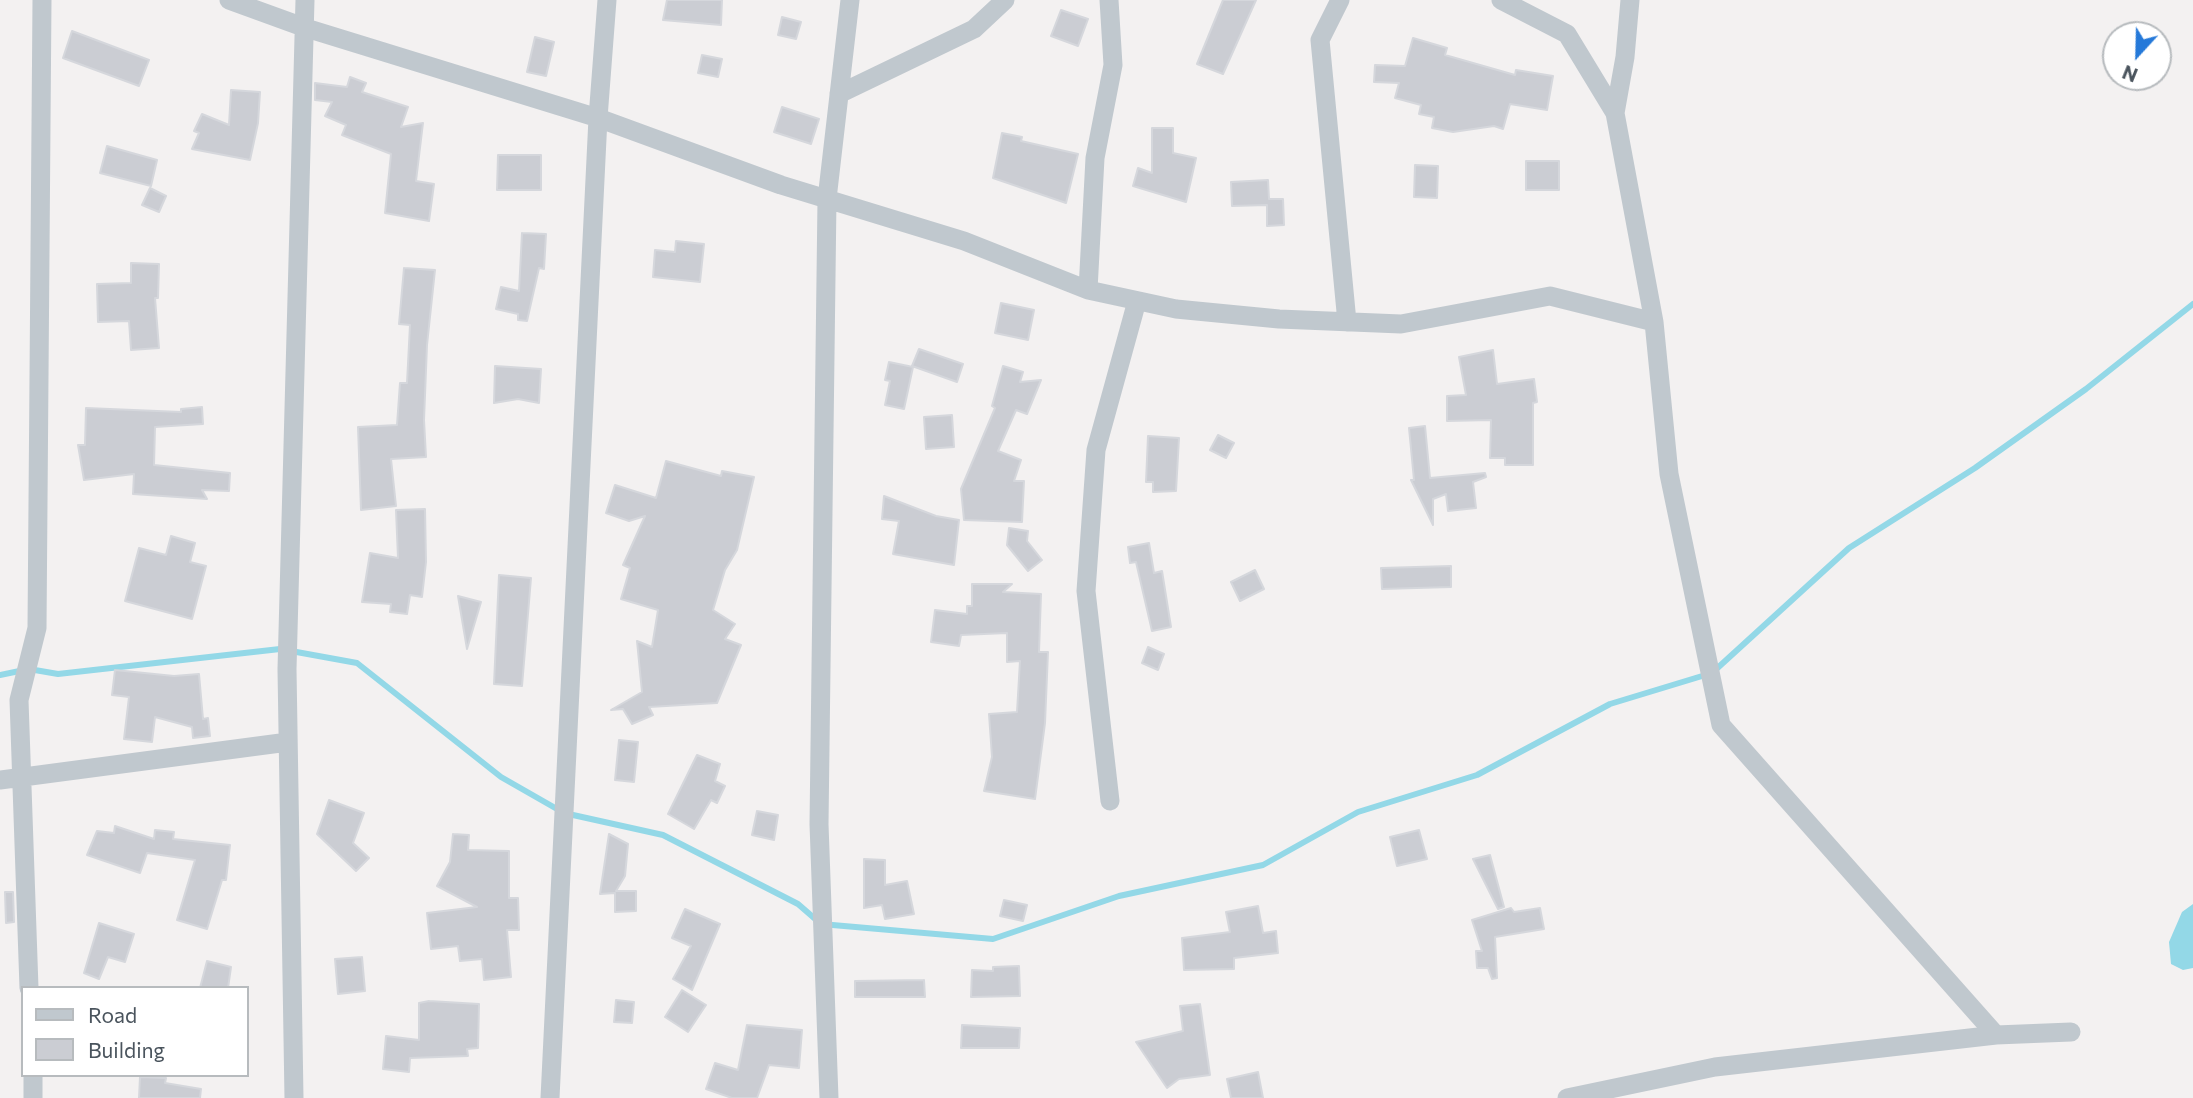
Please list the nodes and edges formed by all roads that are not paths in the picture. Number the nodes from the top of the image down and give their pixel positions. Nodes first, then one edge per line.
1 (42, 0) edge
2 (229, 0) edge
3 (305, 0) edge
4 (607, 0) edge
5 (850, 0) edge
6 (1005, 0) edge
7 (1109, 0) edge
8 (1340, 0) edge
9 (1501, 0) edge
10 (1630, 0) edge
11 (306, 28) junction
12 (839, 94) junction
13 (1615, 113) junction
14 (598, 118) junction
15 (827, 200) junction
16 (1088, 290) junction
17 (1137, 301) junction
18 (1348, 321) junction
19 (1654, 322) junction
20 (288, 742) junction
21 (22, 776) junction
22 (0, 780) edge
23 (1110, 801) dead end
24 (29, 986) edge
25 (2071, 1032) dead end
26 (1996, 1035) junction
27 (33, 1077) edge
28 (1619, 1094) edge
29 (33, 1098) edge
30 (294, 1098) edge
31 (550, 1098) edge
32 (829, 1098) edge
33 (1567, 1098) edge

1 - 21 street
2 - 11 street
3 - 11 street
4 - 14 street
5 - 12 street
6 - 12 street
7 - 16 street
8 - 18 street
9 - 13 street
10 - 13 street
11 - 14 street
11 - 20 street
12 - 15 street
13 - 19 street
14 - 15 street
14 - 31 street
15 - 16 street
15 - 32 street
16 - 17 street
17 - 18 street
17 - 23 street
18 - 19 street
19 - 26 street
20 - 21 street
20 - 30 street
21 - 22 street
21 - 24 street
25 - 26 street
26 - 28 street
27 - 29 street
28 - 33 street

